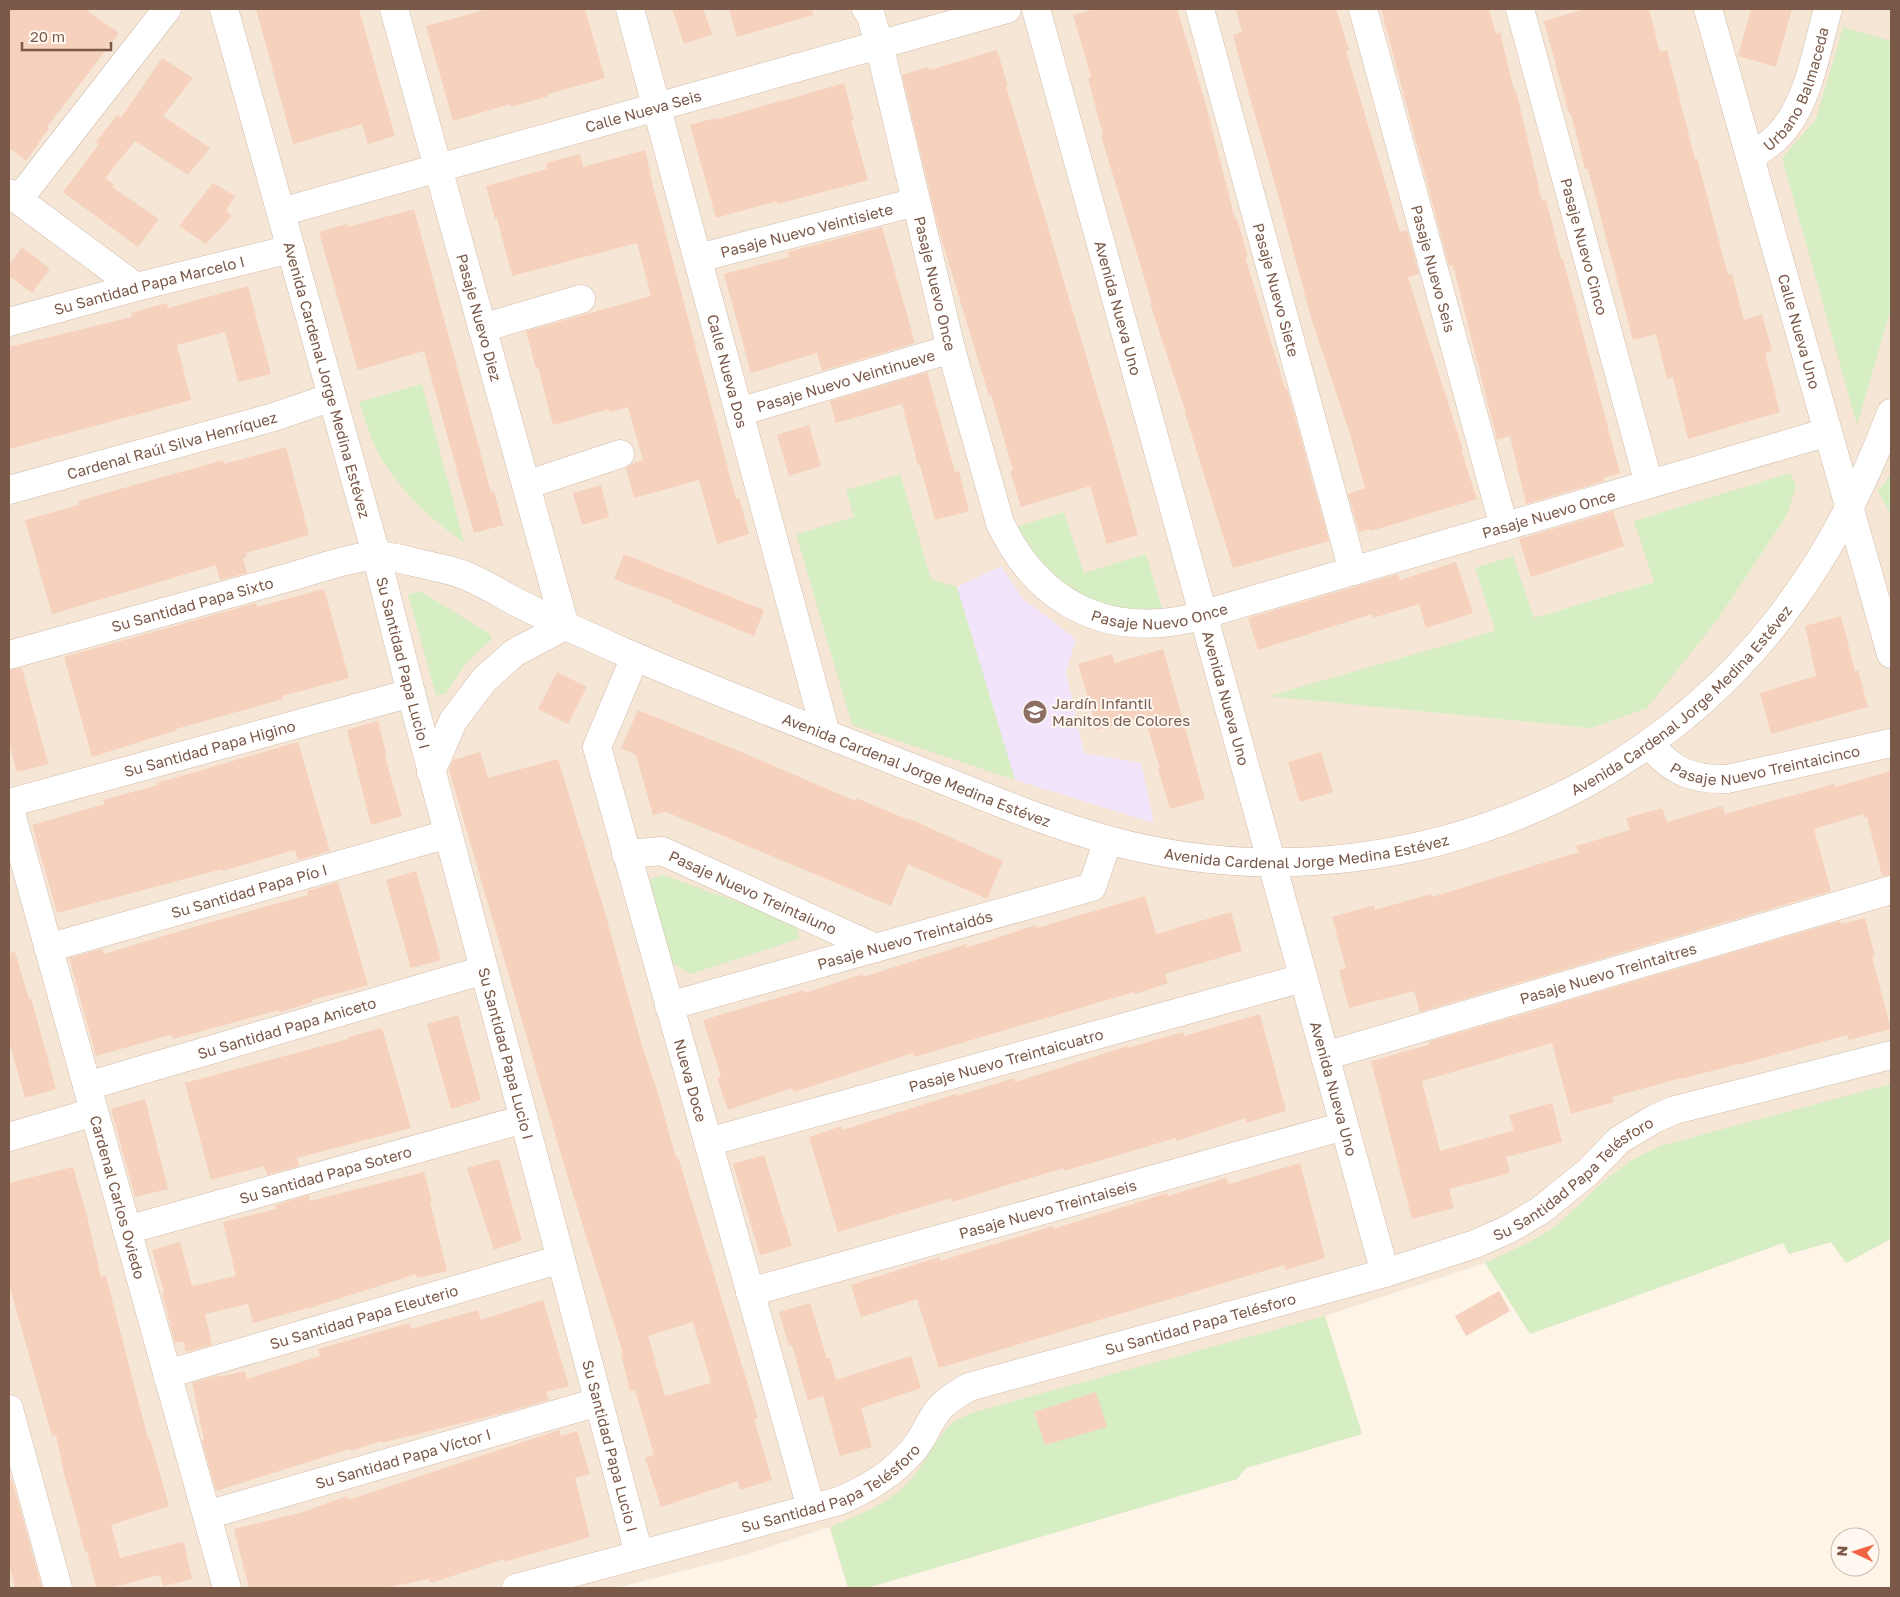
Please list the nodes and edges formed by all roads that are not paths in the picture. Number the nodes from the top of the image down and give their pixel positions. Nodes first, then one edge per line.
1 (167, 9) edge
2 (224, 9) edge
3 (396, 9) edge
4 (630, 9) edge
5 (866, 9) edge
6 (1007, 9) edge
7 (1036, 9) edge
8 (1200, 9) edge
9 (1363, 9) edge
10 (1520, 9) edge
11 (1708, 9) edge
12 (1828, 9) edge
13 (879, 44) junction
14 (657, 107) junction
15 (1750, 157) junction
16 (438, 168) junction
17 (13, 196) edge
18 (916, 202) junction
19 (281, 212) junction
20 (291, 249) junction
21 (698, 258) junction
22 (136, 287) junction
23 (581, 298) dead end
24 (9, 322) edge
25 (482, 328) junction
26 (951, 349) junction
27 (332, 397) junction
28 (739, 412) junction
29 (1891, 412) edge
30 (1828, 432) junction
31 (620, 454) dead end
32 (1649, 484) junction
33 (526, 485) junction
34 (9, 490) edge
35 (1850, 509) junction
36 (1504, 526) junction
37 (376, 554) junction
38 (1353, 571) junction
39 (1203, 614) junction
40 (565, 626) junction
41 (1891, 654) edge
42 (9, 655) edge
43 (635, 657) junction
44 (411, 694) junction
45 (826, 734) junction
46 (1650, 743) junction
47 (1891, 743) edge
48 (431, 772) junction
49 (9, 804) edge
50 (448, 834) junction
51 (1108, 840) junction
52 (626, 854) junction
53 (1272, 863) junction
54 (1891, 890) edge
55 (48, 948) junction
56 (876, 948) junction
57 (484, 970) junction
58 (1303, 978) junction
59 (669, 1006) junction
60 (1891, 1055) edge
61 (1325, 1056) junction
62 (91, 1099) junction
63 (524, 1119) junction
64 (1344, 1126) junction
65 (9, 1137) edge
66 (708, 1142) junction
67 (127, 1230) junction
68 (561, 1259) junction
69 (1385, 1273) junction
70 (750, 1292) junction
71 (168, 1374) junction
72 (598, 1402) junction
73 (9, 1409) edge
74 (811, 1508) junction
75 (207, 1515) junction
76 (639, 1554) junction
77 (58, 1588) edge
78 (227, 1588) edge
79 (516, 1588) edge

1 - 17 street
2 - 19 street, Avenida Cardenal Jorge Medina Estévez
3 - 16 street, Pasaje Nuevo Diez
4 - 14 street, Calle Nueva Dos
5 - 13 street, Pasaje Nuevo Once
6 - 13 street, Calle Nueva Seis
7 - 39 street, Avenida Nueva Uno
8 - 38 street, Pasaje Nuevo Siete
9 - 36 street, Pasaje Nuevo Seis
10 - 32 street, Pasaje Nuevo Cinco
11 - 15 street, Calle Nueva Uno
12 - 15 street, Urbano Balmaceda
13 - 14 street, Calle Nueva Seis
13 - 18 street, Pasaje Nuevo Once
14 - 16 street, Calle Nueva Seis
14 - 21 street, Calle Nueva Dos
15 - 30 street, Calle Nueva Uno
16 - 19 street, Calle Nueva Seis
16 - 25 street, Pasaje Nuevo Diez
17 - 22 street
18 - 21 street, Pasaje Nuevo Veintisiete
18 - 26 street, Pasaje Nuevo Once
19 - 20 street, Avenida Cardenal Jorge Medina Estévez
20 - 22 street, Su Santidad Papa Marcelo I
20 - 27 street, Avenida Cardenal Jorge Medina Estévez
21 - 28 street, Calle Nueva Dos
22 - 24 street, Su Santidad Papa Marcelo I
23 - 25 street
25 - 33 street, Pasaje Nuevo Diez
26 - 28 street, Pasaje Nuevo Veintinueve
26 - 39 street, Pasaje Nuevo Once
27 - 34 street, Cardenal Raúl Silva Henríquez
27 - 37 street, Avenida Cardenal Jorge Medina Estévez
28 - 45 street, Calle Nueva Dos
29 - 35 street, Avenida Cardenal Jorge Medina Estévez
30 - 32 street, Pasaje Nuevo Once
30 - 35 street, Calle Nueva Uno
31 - 33 street
32 - 36 street, Pasaje Nuevo Once
33 - 40 street, Pasaje Nuevo Diez
35 - 41 street, Calle Nueva Uno
35 - 46 street, Avenida Cardenal Jorge Medina Estévez
36 - 38 street, Pasaje Nuevo Once
37 - 40 street, Avenida Cardenal Jorge Medina Estévez
37 - 42 street, Su Santidad Papa Sixto
37 - 44 street, Su Santidad Papa Lucio I
38 - 39 street, Pasaje Nuevo Once
39 - 53 street, Avenida Nueva Uno
40 - 43 street, Avenida Cardenal Jorge Medina Estévez
40 - 48 street
43 - 45 street, Avenida Cardenal Jorge Medina Estévez
43 - 52 street, Nueva Doce
44 - 48 street, Su Santidad Papa Lucio I
44 - 49 street, Su Santidad Papa Higino
45 - 51 street, Avenida Cardenal Jorge Medina Estévez
46 - 47 street, Pasaje Nuevo Treintaicinco
46 - 53 street, Avenida Cardenal Jorge Medina Estévez
48 - 50 street, Su Santidad Papa Lucio I
49 - 55 street, Cardenal Carlos Oviedo
50 - 55 street, Su Santidad Papa Pío I
50 - 57 street, Su Santidad Papa Lucio I
51 - 53 street, Avenida Cardenal Jorge Medina Estévez
51 - 56 street, Pasaje Nuevo Treintaidós
52 - 56 street, Pasaje Nuevo Treintaiuno
52 - 59 street, Nueva Doce
53 - 58 street, Avenida Nueva Uno
54 - 61 street, Pasaje Nuevo Treintaitres
55 - 62 street, Cardenal Carlos Oviedo
56 - 59 street, Pasaje Nuevo Treintaidós
57 - 62 street, Su Santidad Papa Aniceto
57 - 63 street, Su Santidad Papa Lucio I
58 - 61 street, Avenida Nueva Uno
58 - 66 street, Pasaje Nuevo Treintaicuatro
59 - 66 street, Nueva Doce
60 - 69 street, Su Santidad Papa Telésforo
61 - 64 street, Avenida Nueva Uno
62 - 65 street, Su Santidad Papa Aniceto
62 - 67 street, Cardenal Carlos Oviedo
63 - 67 street, Su Santidad Papa Sotero
63 - 68 street, Su Santidad Papa Lucio I
64 - 69 street, Avenida Nueva Uno
64 - 70 street, Pasaje Nuevo Treintaiseis
66 - 70 street, Nueva Doce
67 - 71 street, Cardenal Carlos Oviedo
68 - 71 street, Su Santidad Papa Eleuterio
68 - 72 street, Su Santidad Papa Lucio I
69 - 74 street, Su Santidad Papa Telésforo
70 - 74 street, Nueva Doce
71 - 75 street, Cardenal Carlos Oviedo
72 - 75 street, Su Santidad Papa Víctor I
72 - 76 street, Su Santidad Papa Lucio I
73 - 77 street
74 - 76 street, Su Santidad Papa Telésforo
75 - 78 street, Cardenal Carlos Oviedo
76 - 79 street, Su Santidad Papa Telésforo

